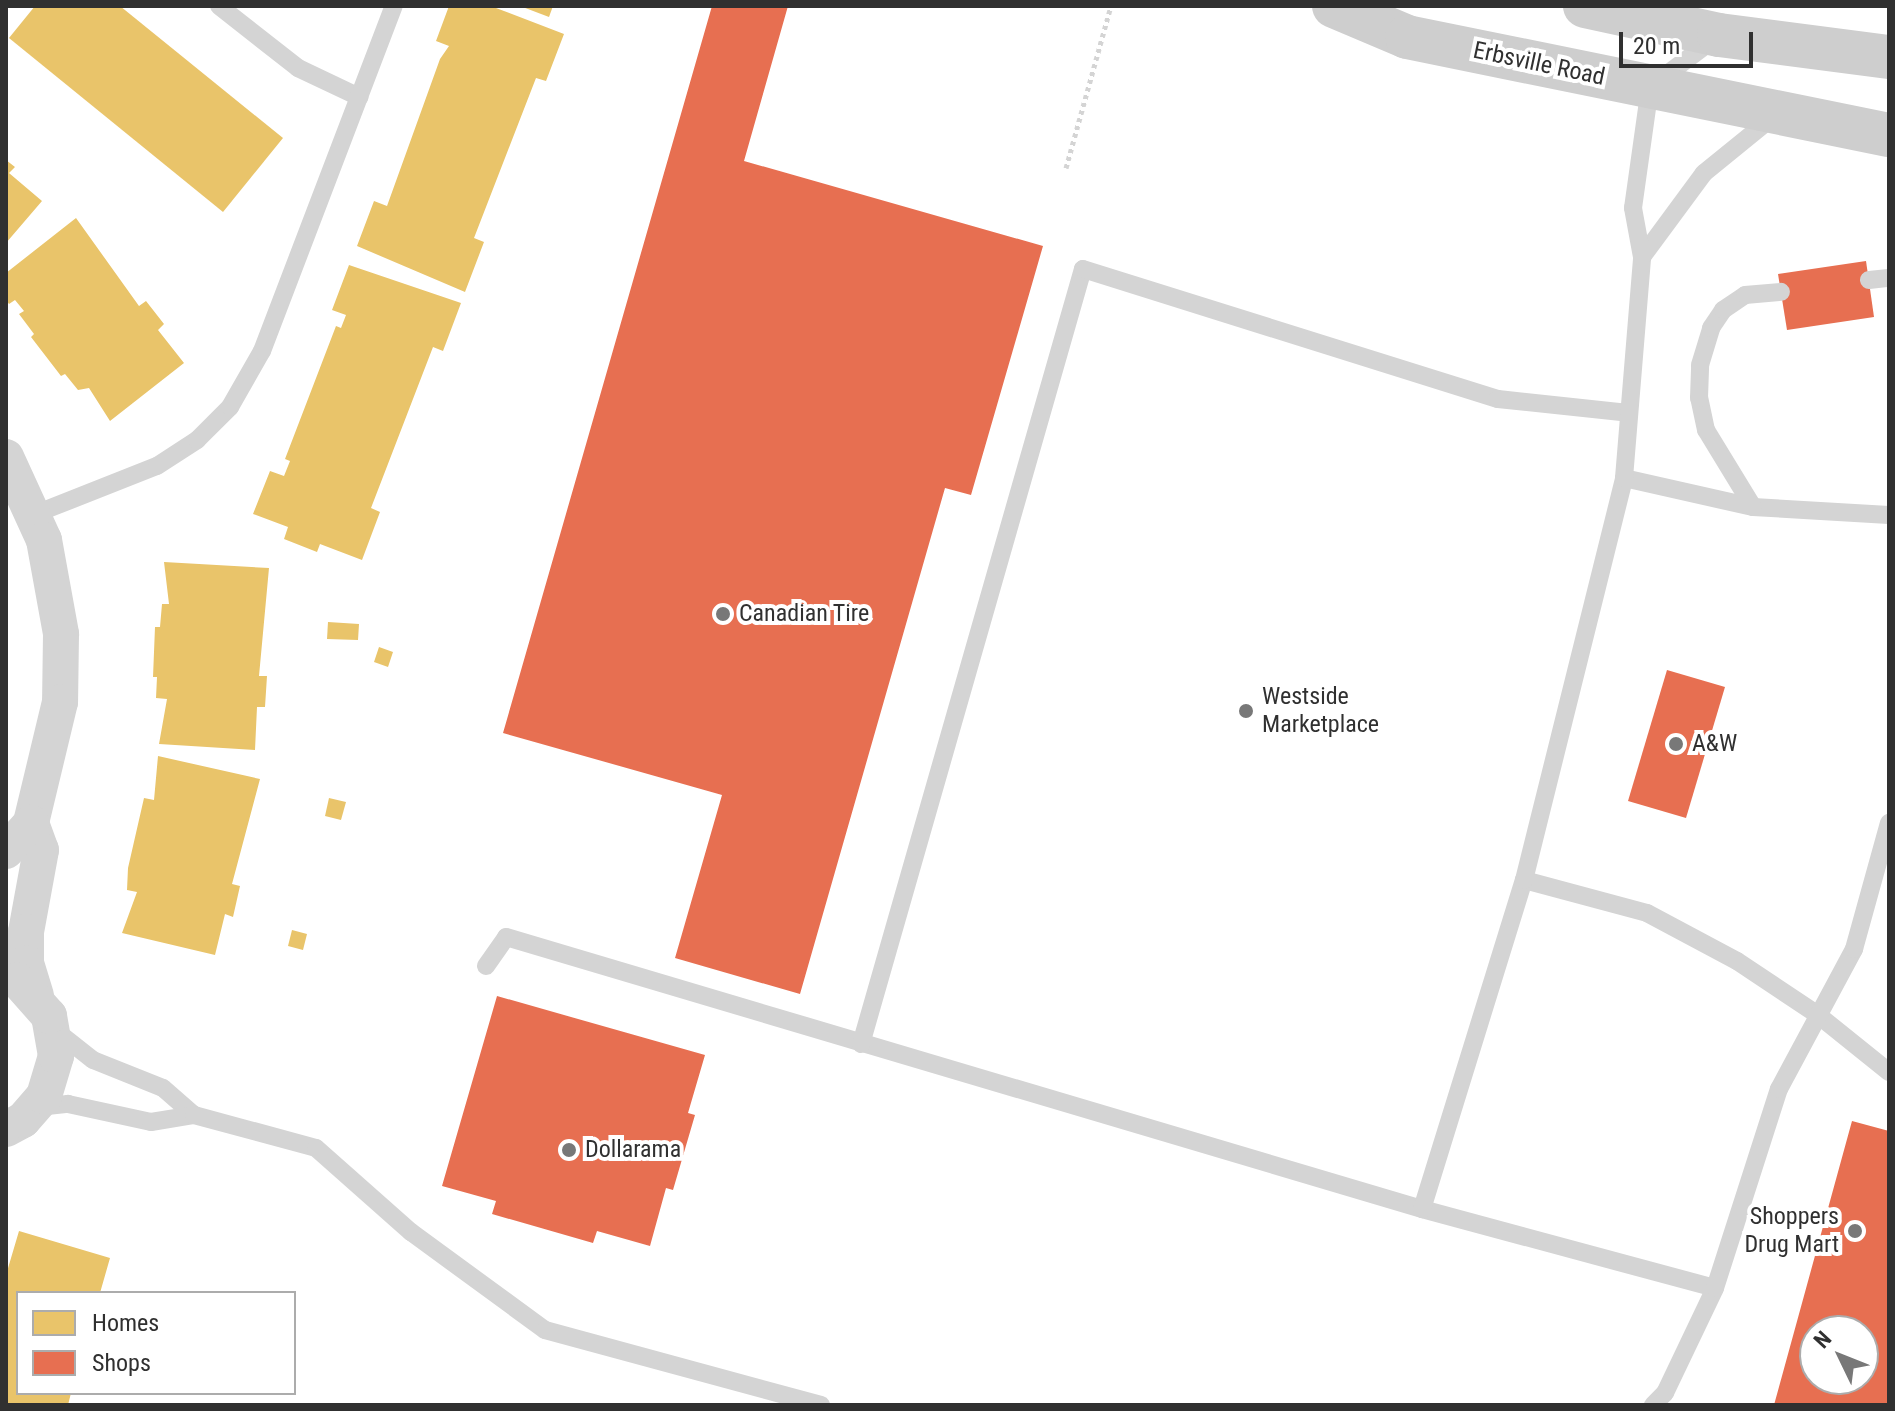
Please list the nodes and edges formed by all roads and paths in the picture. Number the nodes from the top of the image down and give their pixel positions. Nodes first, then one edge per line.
1 (219, 6) edge
2 (394, 6) edge
3 (1111, 6) edge
4 (1334, 6) edge
5 (1585, 6) edge
6 (1719, 35) junction
7 (1889, 57) edge
8 (1650, 87) junction
9 (359, 97) junction
10 (1778, 113) junction
11 (1889, 135) edge
12 (1066, 168) dead end
13 (1642, 257) junction
14 (1889, 278) edge
15 (1869, 280) dead end
16 (1781, 292) dead end
17 (1628, 413) junction
18 (6, 457) edge
19 (1624, 478) junction
20 (1753, 507) junction
21 (35, 514) junction
22 (1889, 515) edge
23 (31, 823) junction
24 (1889, 823) edge
25 (6, 851) edge
26 (1882, 877) edge
27 (1524, 880) junction
28 (486, 966) dead end
29 (6, 974) edge
30 (36, 996) junction
31 (1818, 1015) junction
32 (53, 1028) junction
33 (861, 1044) junction
34 (1889, 1072) edge
35 (35, 1108) junction
36 (194, 1115) junction
37 (6, 1129) edge
38 (1422, 1209) junction
39 (1715, 1288) junction
40 (821, 1405) edge
41 (1653, 1405) edge

1 - 9 lane
2 - 9 lane
3 - 12 path
4 - 8 main road, Erbsville Road
5 - 6 main road
6 - 7 main road
6 - 8 lane
8 - 10 main road, Erbsville Road
8 - 13 lane
9 - 21 lane
10 - 11 main road, Erbsville Road
10 - 13 lane
13 - 17 lane
14 - 15 lane
16 - 20 lane
17 - 19 lane
17 - 33 lane
18 - 21 street
19 - 20 lane
19 - 27 lane
20 - 22 lane
21 - 23 street
23 - 25 street
23 - 30 street
24 - 26 lane
26 - 31 lane
27 - 31 lane
27 - 38 lane
28 - 33 lane
29 - 30 street
30 - 32 street
31 - 34 lane
31 - 39 lane
32 - 35 street
32 - 36 lane
33 - 38 lane
35 - 36 lane
35 - 37 street
36 - 40 lane
38 - 39 lane
39 - 41 lane

